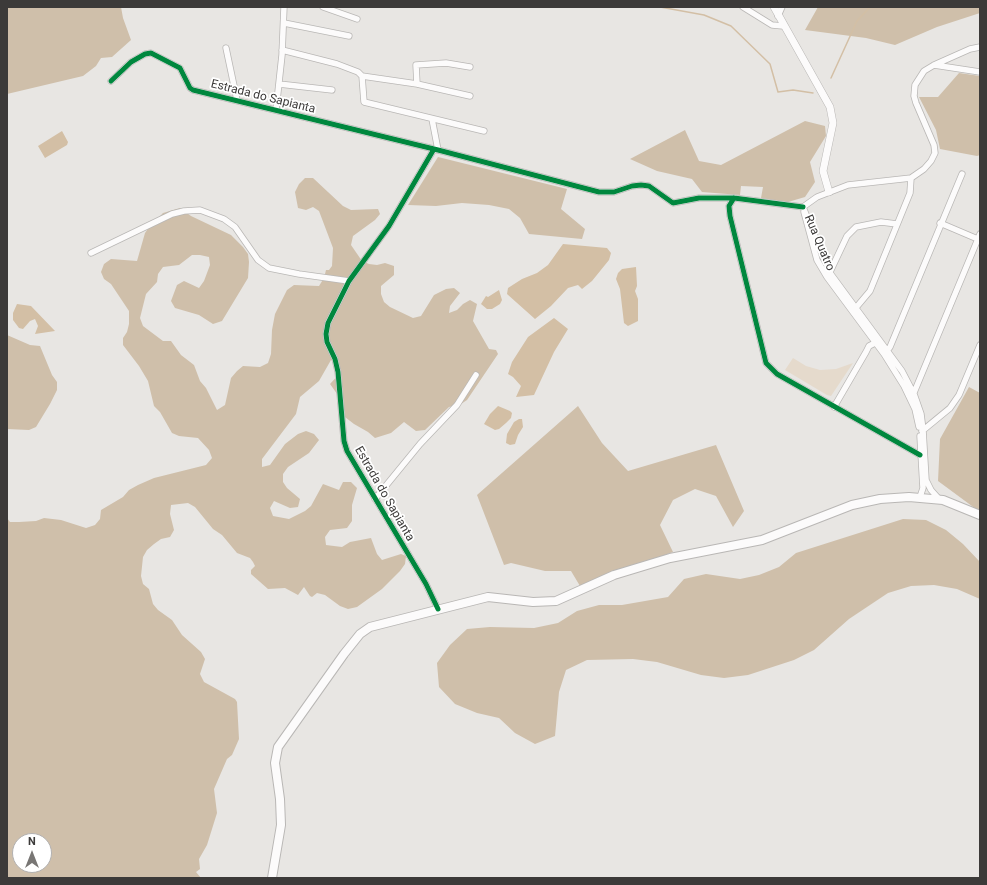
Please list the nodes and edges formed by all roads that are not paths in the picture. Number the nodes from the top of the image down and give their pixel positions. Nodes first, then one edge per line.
1 (284, 7) edge
2 (323, 7) edge
3 (743, 7) edge
4 (774, 7) edge
5 (782, 7) edge
6 (778, 16) junction
7 (357, 19) dead end
8 (284, 22) junction
9 (783, 26) junction
10 (349, 36) dead end
11 (980, 47) edge
12 (226, 48) dead end
13 (282, 50) junction
14 (934, 65) junction
15 (470, 67) dead end
16 (980, 72) edge
17 (362, 76) junction
18 (111, 81) dead end
19 (279, 84) junction
20 (417, 84) junction
21 (332, 90) dead end
22 (470, 96) dead end
23 (237, 100) junction
24 (276, 110) junction
25 (432, 119) junction
26 (484, 131) dead end
27 (436, 149) junction
28 (962, 174) dead end
29 (911, 178) junction
30 (829, 192) junction
31 (734, 198) junction
32 (803, 207) junction
33 (940, 223) junction
34 (897, 224) junction
35 (979, 238) edge
36 (91, 253) dead end
37 (829, 275) junction
38 (349, 281) junction
39 (854, 310) junction
40 (876, 343) junction
41 (980, 345) edge
42 (885, 352) junction
43 (476, 375) dead end
44 (912, 396) junction
45 (834, 407) junction
46 (922, 432) junction
47 (920, 456) junction
48 (920, 497) junction
49 (375, 499) junction
50 (939, 499) junction
51 (980, 515) edge
52 (438, 609) junction
53 (272, 878) edge

1 - 8 street
2 - 7 street
3 - 9 street
4 - 6 street
5 - 6 street
6 - 9 street
8 - 10 street
8 - 13 street
9 - 30 street
11 - 14 street
12 - 23 street
13 - 17 street
13 - 19 street
14 - 16 street
14 - 29 street
15 - 20 street
17 - 20 street
17 - 25 street
18 - 23 street, Estrada do Sapianta
19 - 21 street
19 - 24 street
20 - 22 street
23 - 24 street, Estrada do Sapianta
24 - 27 street, Estrada do Sapianta
25 - 26 street
25 - 27 street
27 - 31 street, Estrada do Sapianta
27 - 38 street, Estrada do Sapianta
28 - 33 street
29 - 30 street
29 - 34 street
30 - 32 street
31 - 32 street, Estrada do Sapianta
31 - 45 street
32 - 37 street, Rua Quatro
33 - 35 street
33 - 42 street
34 - 37 street
34 - 39 street
35 - 44 street
36 - 38 street
37 - 39 street, Rua Quatro
38 - 49 street, Estrada do Sapianta
39 - 40 street, Rua Quatro
39 - 42 street, Rua Quatro
40 - 42 street, Rua Quatro
40 - 45 street
41 - 46 street
42 - 44 street, Rua Quatro
43 - 49 street
44 - 46 street, Rua Quatro
45 - 47 street
46 - 47 street, Rua Quatro
46 - 50 street, Rua Quatro
47 - 48 street, Rua Quatro
48 - 50 main road
48 - 52 main road
49 - 52 street, Estrada do Sapianta
50 - 51 main road
52 - 53 main road

